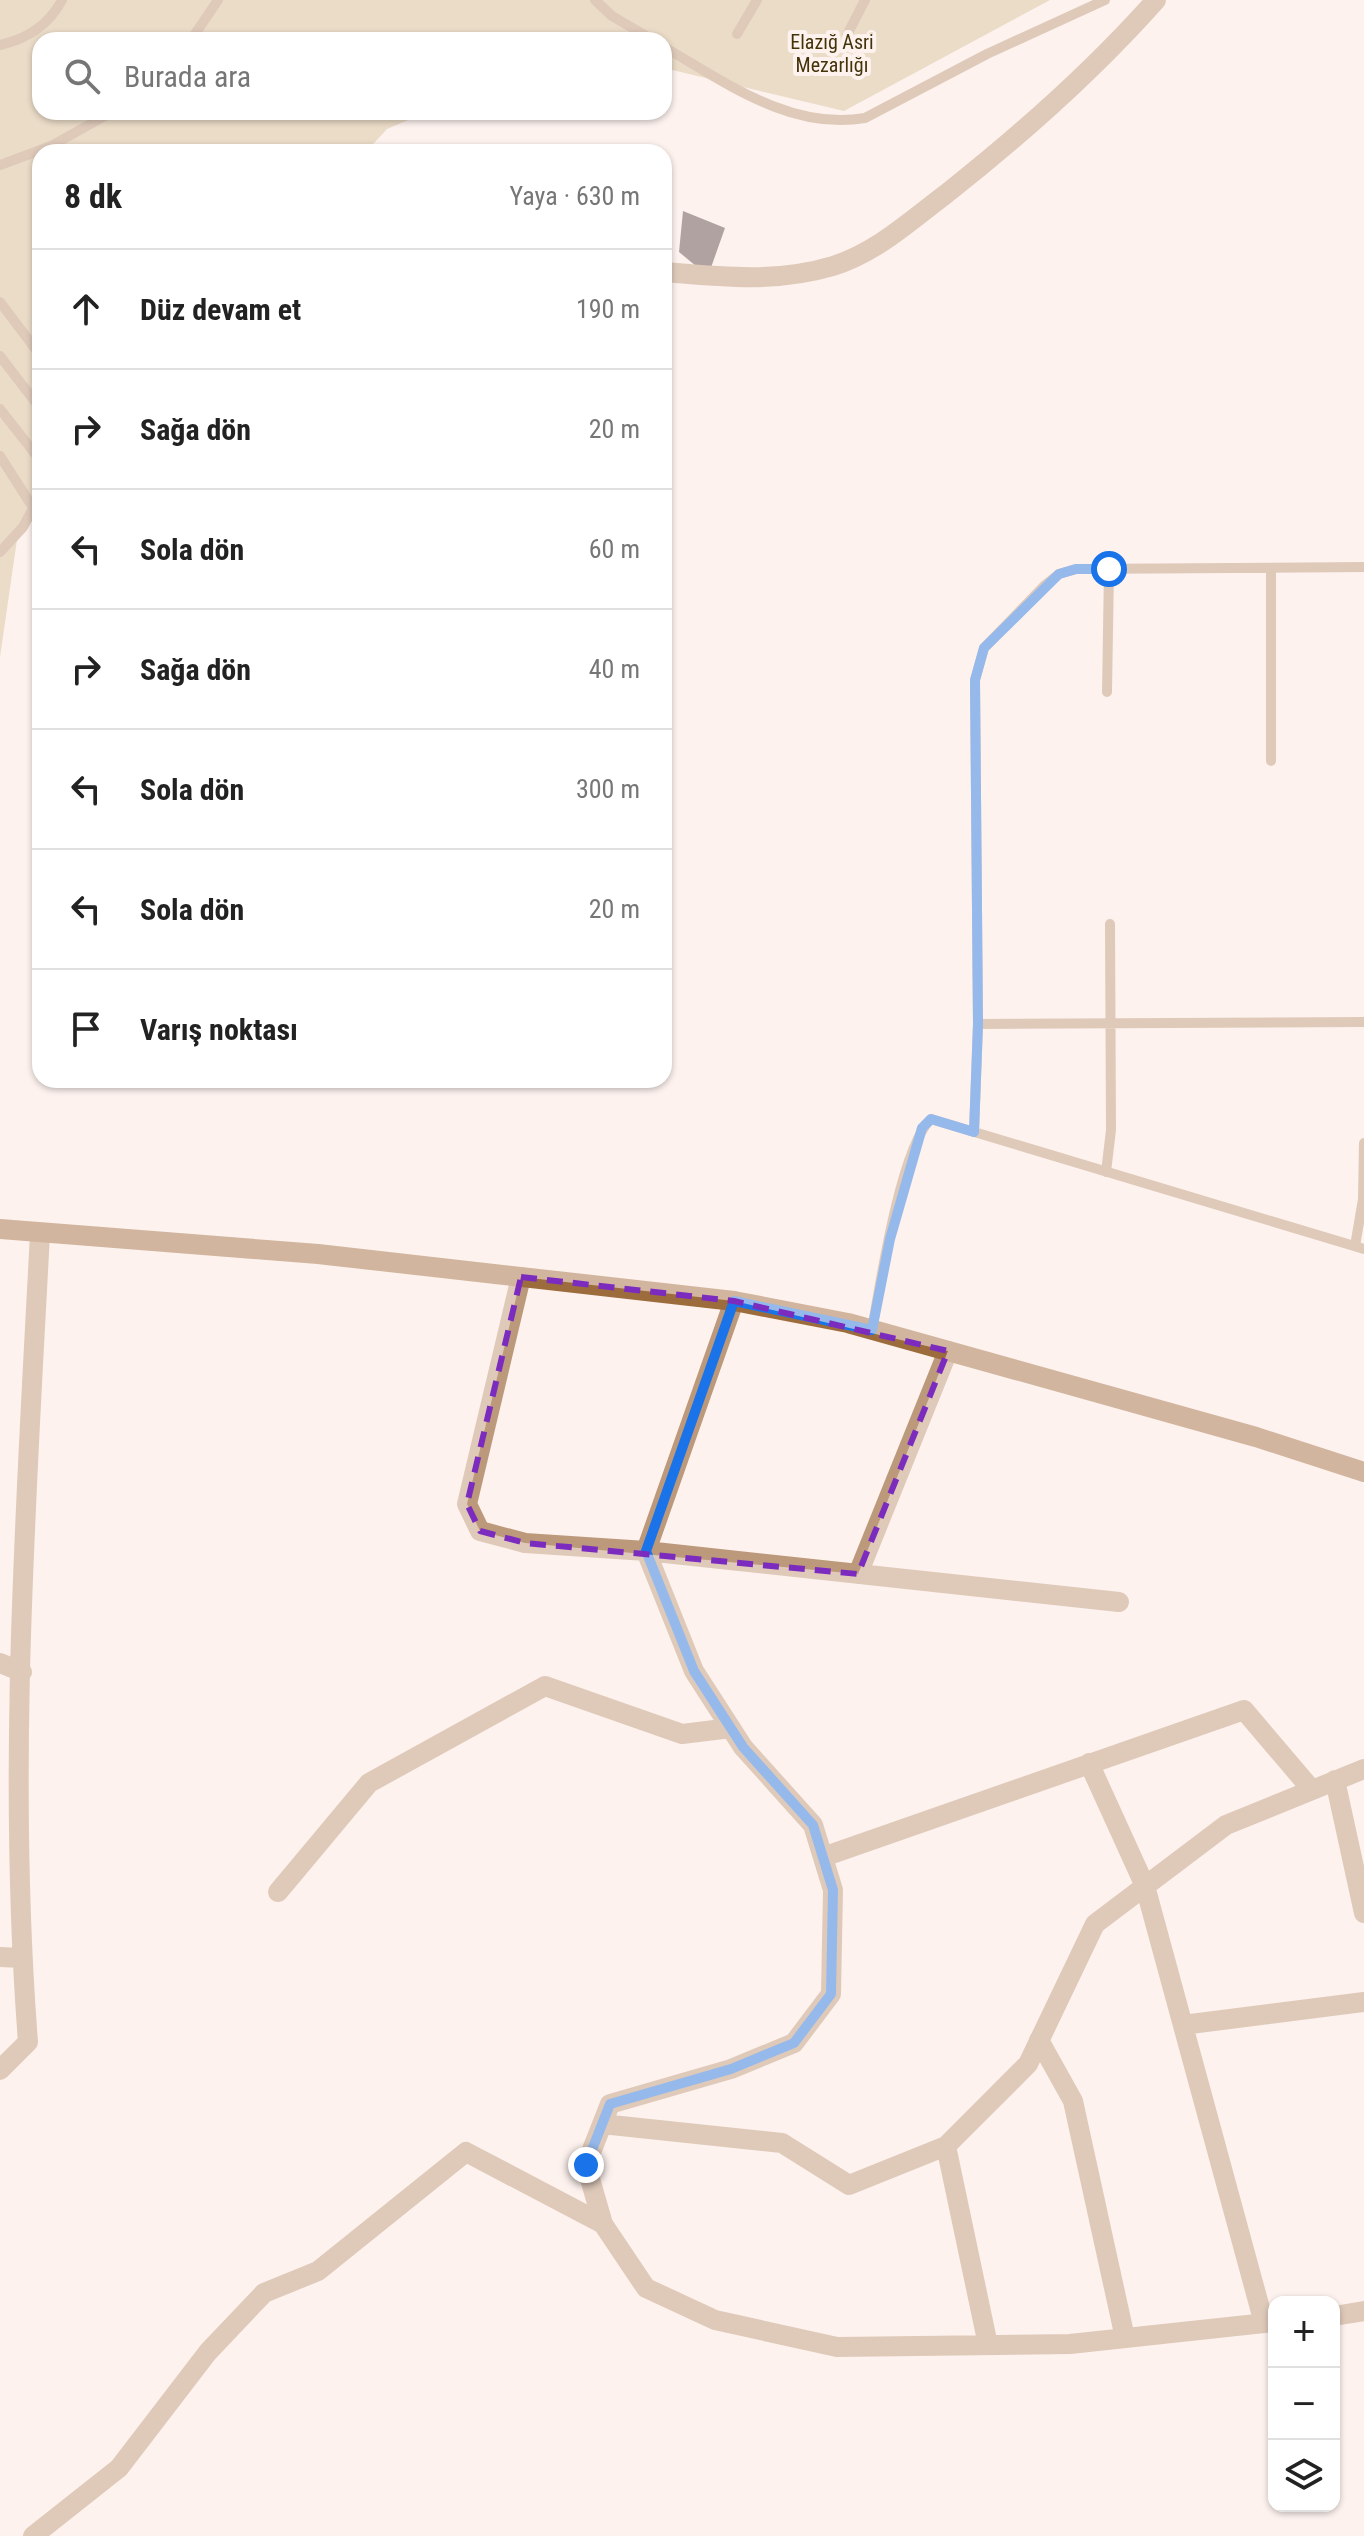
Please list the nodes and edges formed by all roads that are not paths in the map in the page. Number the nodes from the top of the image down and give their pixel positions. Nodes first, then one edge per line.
1 (62, 0) edge
2 (218, 0) edge
3 (595, 0) edge
4 (757, 0) edge
5 (865, 0) edge
6 (1105, 0) edge
7 (1156, 0) edge
8 (34, 32) edge
9 (196, 32) edge
10 (639, 32) edge
11 (32, 34) edge
12 (737, 34) dead end
13 (847, 35) dead end
14 (0, 45) edge
15 (672, 52) edge
16 (98, 120) edge
17 (55, 144) edge
18 (32, 153) edge
19 (0, 165) edge
20 (672, 273) edge
21 (0, 302) edge
22 (32, 344) edge
23 (0, 356) edge
24 (32, 398) edge
25 (0, 409) edge
26 (32, 450) edge
27 (0, 456) edge
28 (32, 506) joint
29 (0, 552) edge
30 (1364, 567) edge
31 (1271, 568) junction
32 (1109, 569) junction
33 (1107, 692) dead end
34 (1271, 761) dead end
35 (1110, 924) dead end
36 (1364, 1022) edge
37 (1111, 1023) junction
38 (978, 1024) junction
39 (974, 1132) junction
40 (1364, 1143) edge
41 (1106, 1172) junction
42 (0, 1229) edge
43 (40, 1234) junction
44 (1360, 1248) edge
45 (521, 1277) junction
46 (734, 1301) junction
47 (872, 1330) junction
48 (948, 1351) junction
49 (1364, 1472) edge
50 (646, 1551) junction
51 (858, 1574) junction
52 (1119, 1602) dead end
53 (0, 1663) edge
54 (22, 1672) junction
55 (731, 1728) junction
56 (1089, 1763) junction
57 (1364, 1769) edge
58 (1335, 1780) junction
59 (1312, 1790) junction
60 (823, 1857) junction
61 (1145, 1886) junction
62 (278, 1892) dead end
63 (1364, 1913) edge
64 (0, 1957) edge
65 (21, 1958) junction
66 (1364, 2002) edge
67 (1183, 2025) junction
68 (1039, 2040) junction
69 (0, 2070) edge
70 (602, 2124) junction
71 (946, 2146) junction
72 (603, 2224) junction
73 (1364, 2311) edge
74 (1340, 2315) edge
75 (1268, 2320) edge
76 (1268, 2323) edge
77 (1125, 2338) junction
78 (988, 2345) junction
79 (33, 2536) edge

1 - 8 lane
2 - 9 lane
3 - 10 lane
4 - 12 lane
5 - 13 lane
6 - 15 lane
7 - 20 street
11 - 14 lane
16 - 17 lane
18 - 19 lane
21 - 22 lane
23 - 24 lane
25 - 26 lane
27 - 28 lane
28 - 29 lane
30 - 31 lane
31 - 32 lane
31 - 34 lane
32 - 33 lane
32 - 38 lane
35 - 37 lane
36 - 37 lane
37 - 38 lane
37 - 41 lane
38 - 39 lane
39 - 41 lane
39 - 47 lane
40 - 44 lane
41 - 44 lane
42 - 43 street
43 - 45 street
43 - 54 street
45 - 46 street
45 - 50 street
46 - 47 street
46 - 50 street
47 - 48 street
48 - 49 street
48 - 51 street
50 - 51 street
50 - 55 street
51 - 52 street
53 - 54 street
54 - 65 street
55 - 60 street
55 - 62 street
56 - 59 street
56 - 60 street
56 - 61 street
57 - 58 street
58 - 59 street
58 - 63 street
59 - 61 street
60 - 70 street
61 - 67 street
61 - 68 street
64 - 65 street
65 - 69 street
66 - 67 street
67 - 75 street
68 - 71 street
68 - 77 street
70 - 71 street
70 - 72 street
71 - 78 street
72 - 78 street
72 - 79 street
73 - 74 street
76 - 77 street
77 - 78 street

